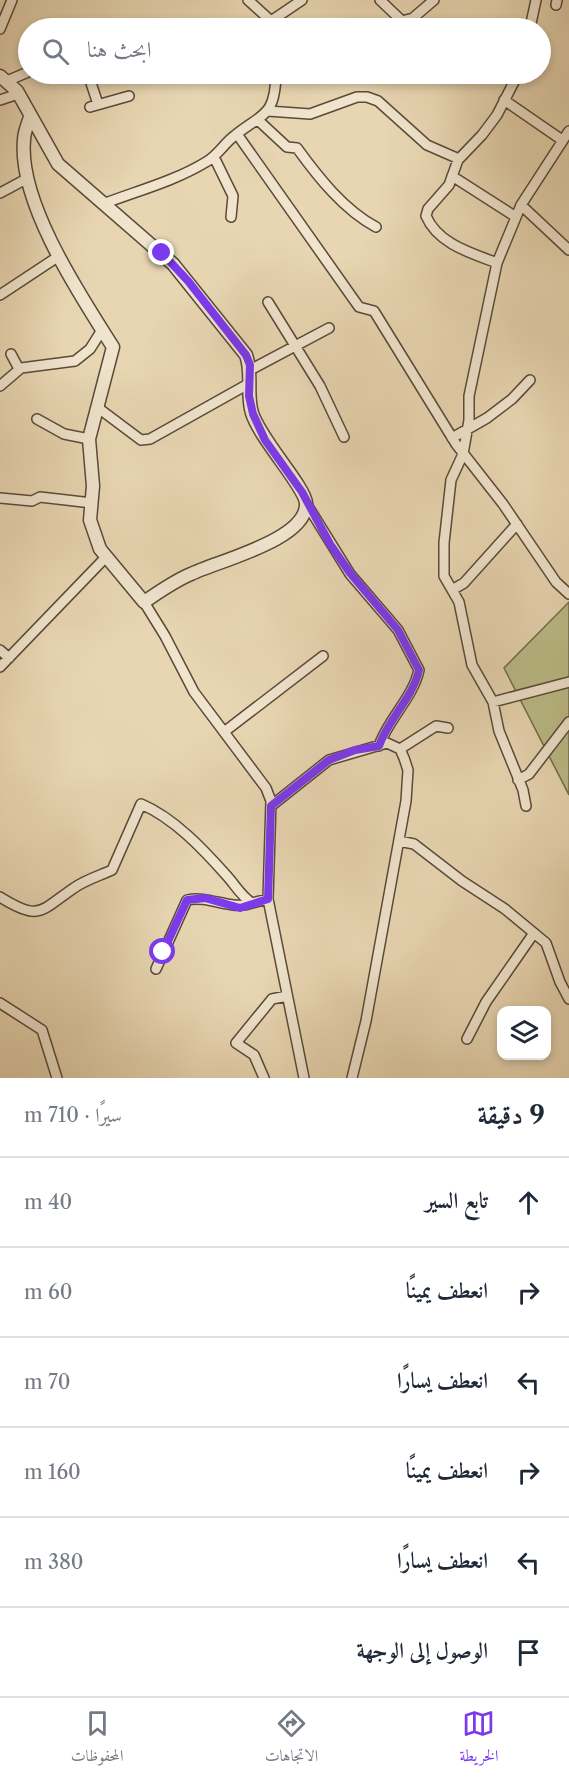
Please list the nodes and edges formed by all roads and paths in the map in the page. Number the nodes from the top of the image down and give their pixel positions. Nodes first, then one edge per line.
1 (12, 0) edge
2 (248, 0) edge
3 (302, 0) edge
4 (380, 0) edge
5 (434, 0) edge
6 (536, 0) edge
7 (263, 18) edge
8 (278, 18) edge
9 (399, 18) edge
10 (413, 18) edge
11 (532, 18) edge
12 (0, 29) edge
13 (4, 78) edge
14 (90, 84) edge
15 (275, 84) edge
16 (513, 84) edge
17 (18, 94) junction
18 (129, 96) dead end
19 (0, 100) edge
20 (504, 100) junction
21 (268, 111) junction
22 (30, 117) junction
23 (259, 121) junction
24 (569, 131) edge
25 (237, 134) junction
26 (562, 140) junction
27 (214, 157) junction
28 (459, 159) junction
29 (452, 176) junction
30 (28, 178) junction
31 (0, 193) edge
32 (103, 204) junction
33 (521, 205) junction
34 (231, 217) dead end
35 (516, 217) junction
36 (376, 227) dead end
37 (569, 250) edge
38 (60, 256) junction
39 (497, 263) junction
40 (0, 295) edge
41 (268, 302) dead end
42 (329, 328) dead end
43 (102, 330) junction
44 (296, 345) junction
45 (11, 354) dead end
46 (19, 369) junction
47 (250, 370) junction
48 (530, 380) dead end
49 (250, 383) junction
50 (0, 386) edge
51 (97, 408) junction
52 (37, 419) dead end
53 (468, 427) junction
54 (344, 437) dead end
55 (452, 438) junction
56 (89, 439) junction
57 (463, 454) junction
58 (0, 498) edge
59 (92, 503) junction
60 (306, 503) junction
61 (517, 524) junction
62 (106, 557) junction
63 (452, 590) junction
64 (569, 594) edge
65 (144, 602) junction
66 (0, 650) edge
67 (323, 656) dead end
68 (9, 658) junction
69 (0, 667) edge
70 (569, 682) edge
71 (493, 702) junction
72 (569, 722) edge
73 (448, 728) dead end
74 (224, 732) junction
75 (379, 746) junction
76 (400, 749) junction
77 (518, 780) junction
78 (271, 806) junction
79 (526, 806) dead end
80 (399, 841) junction
81 (0, 897) edge
82 (268, 899) junction
83 (252, 903) junction
84 (534, 933) junction
85 (156, 969) dead end
86 (287, 996) junction
87 (569, 999) edge
88 (0, 1003) edge
89 (467, 1039) dead end
90 (57, 1078) edge
91 (264, 1078) edge
92 (304, 1078) edge
93 (352, 1078) edge

1 - 12 street
2 - 7 street
3 - 8 street
4 - 9 street
5 - 10 street
6 - 11 street
13 - 17 street
14 - 18 street
15 - 21 street
16 - 20 street
17 - 19 street
17 - 22 street
20 - 26 street
20 - 28 street
21 - 23 street
21 - 28 street
22 - 30 street
22 - 32 street
23 - 25 street
23 - 36 street
24 - 26 street
25 - 27 street
25 - 55 street
26 - 33 street
27 - 32 street
27 - 34 street
28 - 29 street
29 - 35 street
29 - 39 street
30 - 31 street
30 - 38 street
32 - 47 street
33 - 35 street
33 - 37 street
35 - 39 street
38 - 40 street
38 - 43 street
39 - 53 street
41 - 44 street
42 - 44 street
43 - 46 street
43 - 51 street
44 - 47 street
44 - 54 street
45 - 46 street
46 - 50 street
47 - 49 street
48 - 53 street
49 - 51 street
49 - 60 street
51 - 56 street
52 - 56 street
53 - 55 street
53 - 57 street
55 - 57 street
56 - 59 street
57 - 61 street
57 - 63 street
58 - 59 street
59 - 62 street
60 - 65 street
60 - 75 street
61 - 63 street
61 - 64 street
62 - 65 street
62 - 68 street
63 - 71 street
65 - 74 street
66 - 68 street
67 - 74 street
68 - 69 street
70 - 71 street
71 - 77 street
72 - 77 street
73 - 76 street
74 - 78 street
75 - 76 street
75 - 78 street
76 - 80 street
77 - 79 street
78 - 82 street
80 - 84 street
80 - 93 street
81 - 83 street
82 - 83 street
82 - 86 street
83 - 85 street
84 - 87 street
84 - 89 street
86 - 91 street
86 - 92 street
88 - 90 street

